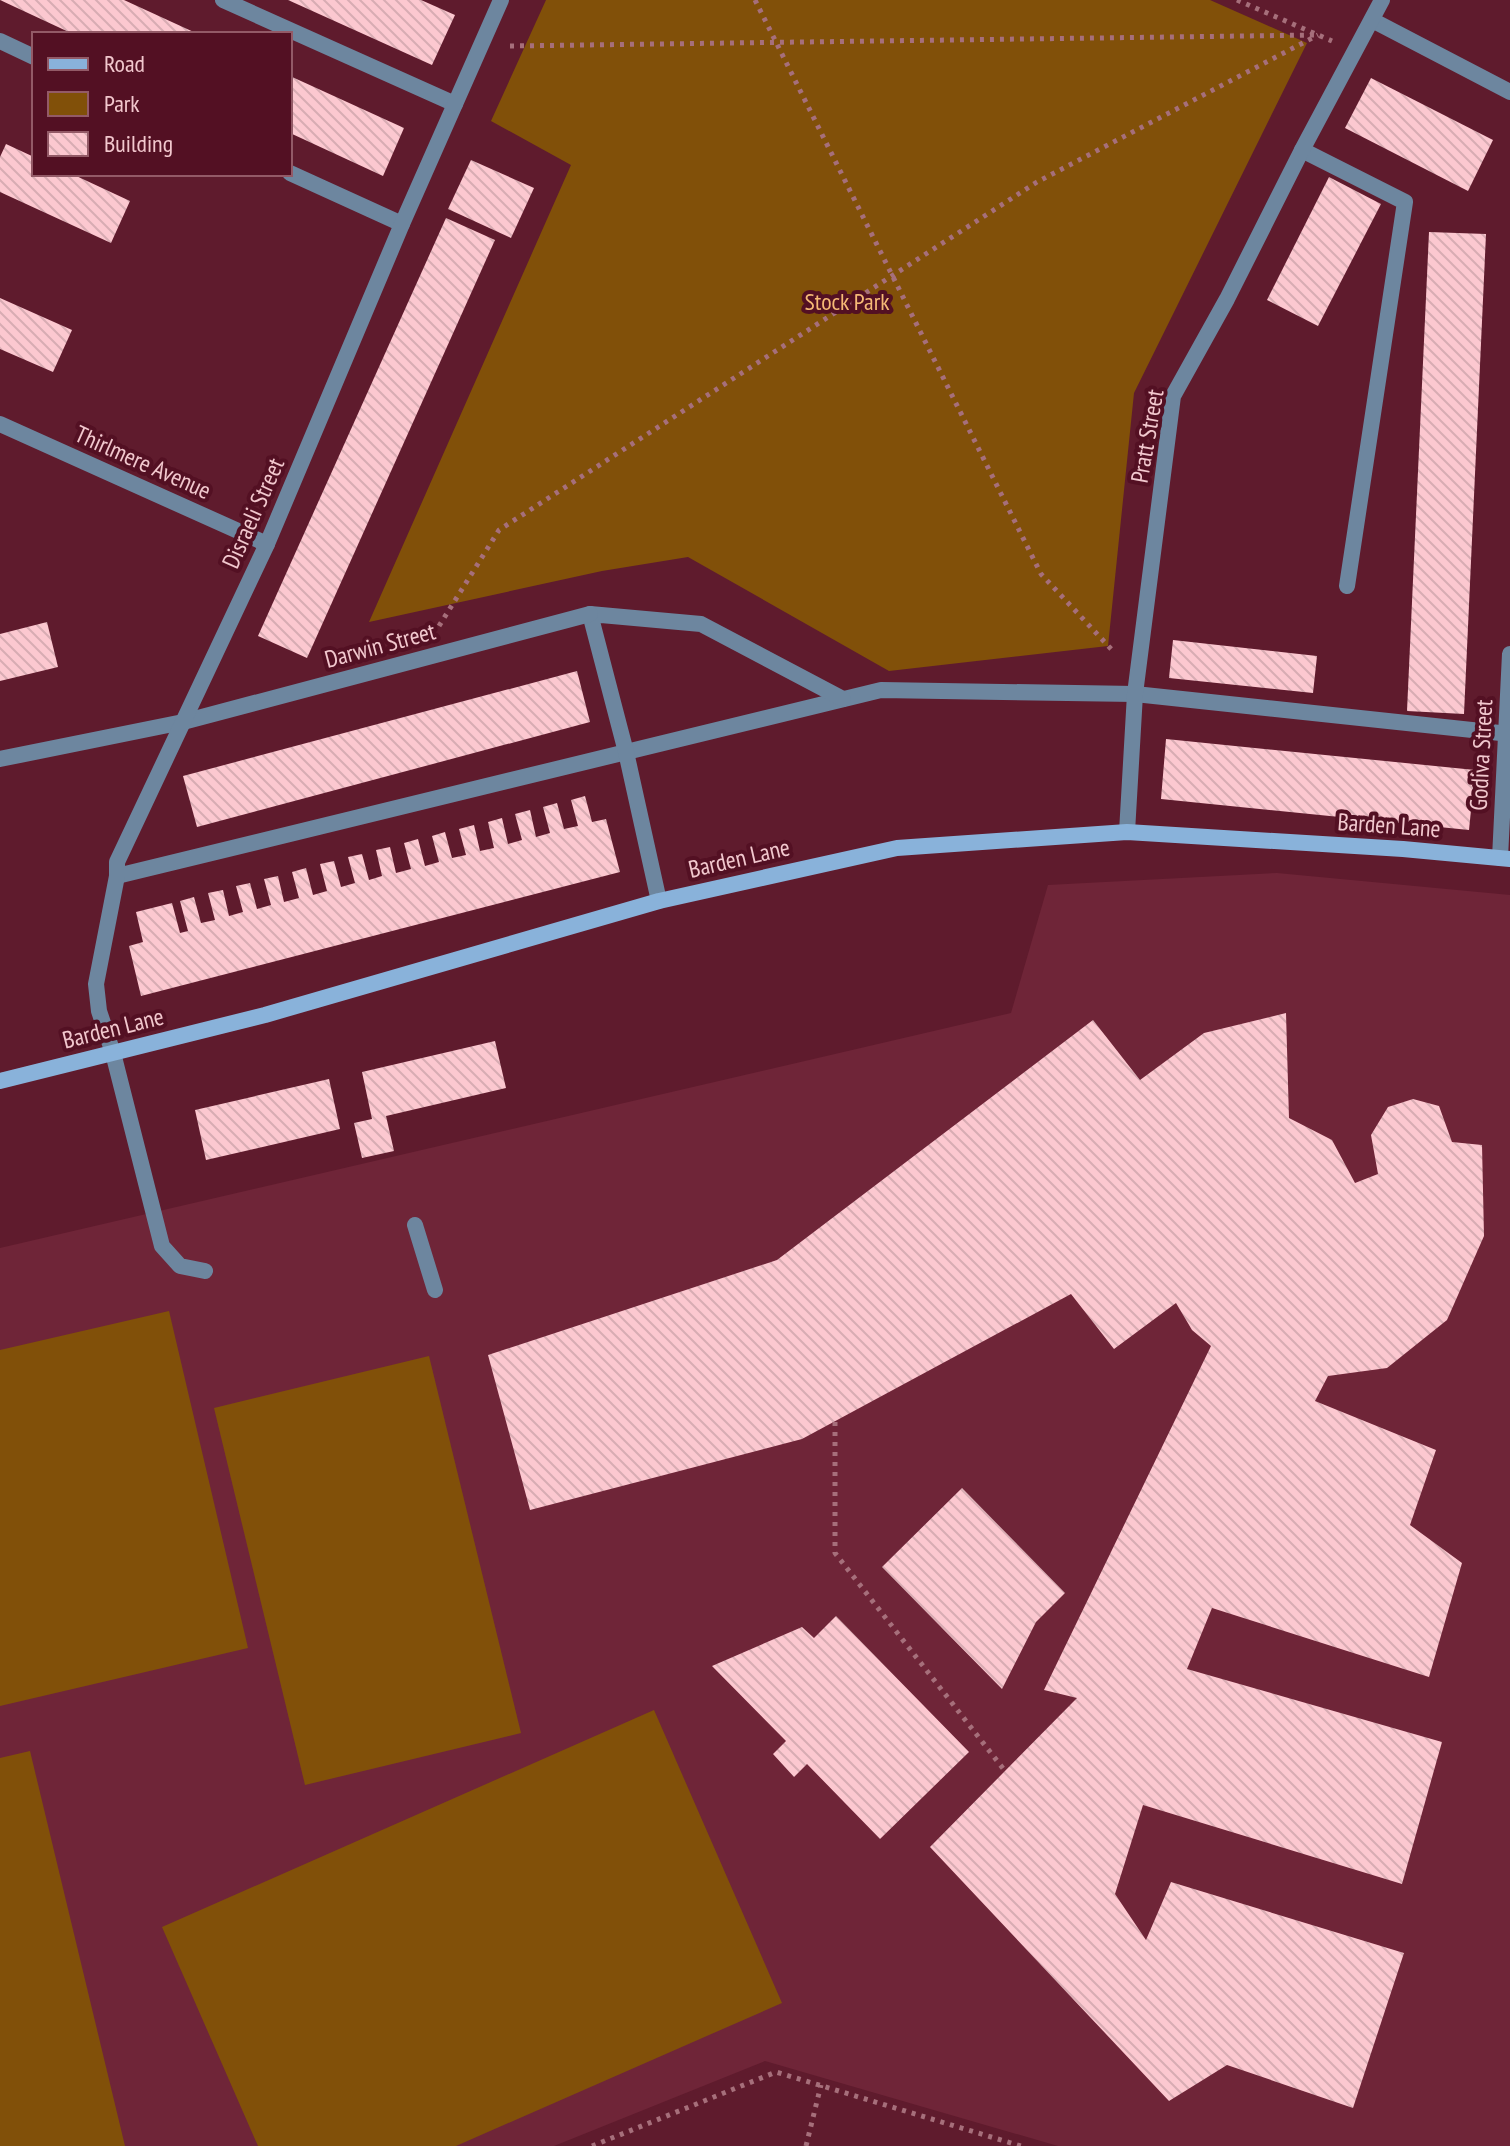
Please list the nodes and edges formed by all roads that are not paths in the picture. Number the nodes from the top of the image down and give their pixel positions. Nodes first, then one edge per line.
1 (223, 0) edge
2 (501, 0) edge
3 (1382, 0) edge
4 (1372, 20) junction
5 (0, 41) edge
6 (32, 56) edge
7 (1510, 92) edge
8 (455, 104) junction
9 (1302, 150) junction
10 (292, 174) edge
11 (402, 224) junction
12 (0, 424) edge
13 (267, 544) junction
14 (1347, 586) dead end
15 (590, 614) junction
16 (1510, 654) edge
17 (1137, 686) junction
18 (843, 699) junction
19 (183, 722) junction
20 (1508, 733) edge
21 (626, 752) junction
22 (0, 759) edge
23 (1127, 832) junction
24 (1505, 859) edge
25 (117, 876) junction
26 (659, 901) junction
27 (113, 1053) junction
28 (0, 1081) edge
29 (415, 1225) dead end
30 (205, 1271) dead end
31 (435, 1290) dead end

1 - 8 street
2 - 8 street, Disraeli Street
3 - 4 street, Pratt Street
4 - 7 street
4 - 9 street, Pratt Street
5 - 6 street
8 - 11 street, Disraeli Street
9 - 14 street
9 - 17 street, Pratt Street
10 - 11 street
11 - 13 street, Disraeli Street
12 - 13 street, Thirlmere Avenue
13 - 19 street, Disraeli Street
15 - 18 street, Darwin Street
15 - 19 street, Darwin Street
15 - 21 street
16 - 20 street, Godiva Street
17 - 18 street
17 - 20 street
17 - 23 street, Pratt Street
18 - 21 street
19 - 22 street, Darwin Street
19 - 25 street, Disraeli Street
20 - 24 street, Godiva Street
21 - 25 street
21 - 26 street
23 - 24 street, Barden Lane
23 - 26 street, Barden Lane
25 - 27 street, Disraeli Street
26 - 27 street, Barden Lane
27 - 28 street, Barden Lane
27 - 30 street, Disraeli Street
29 - 31 street

